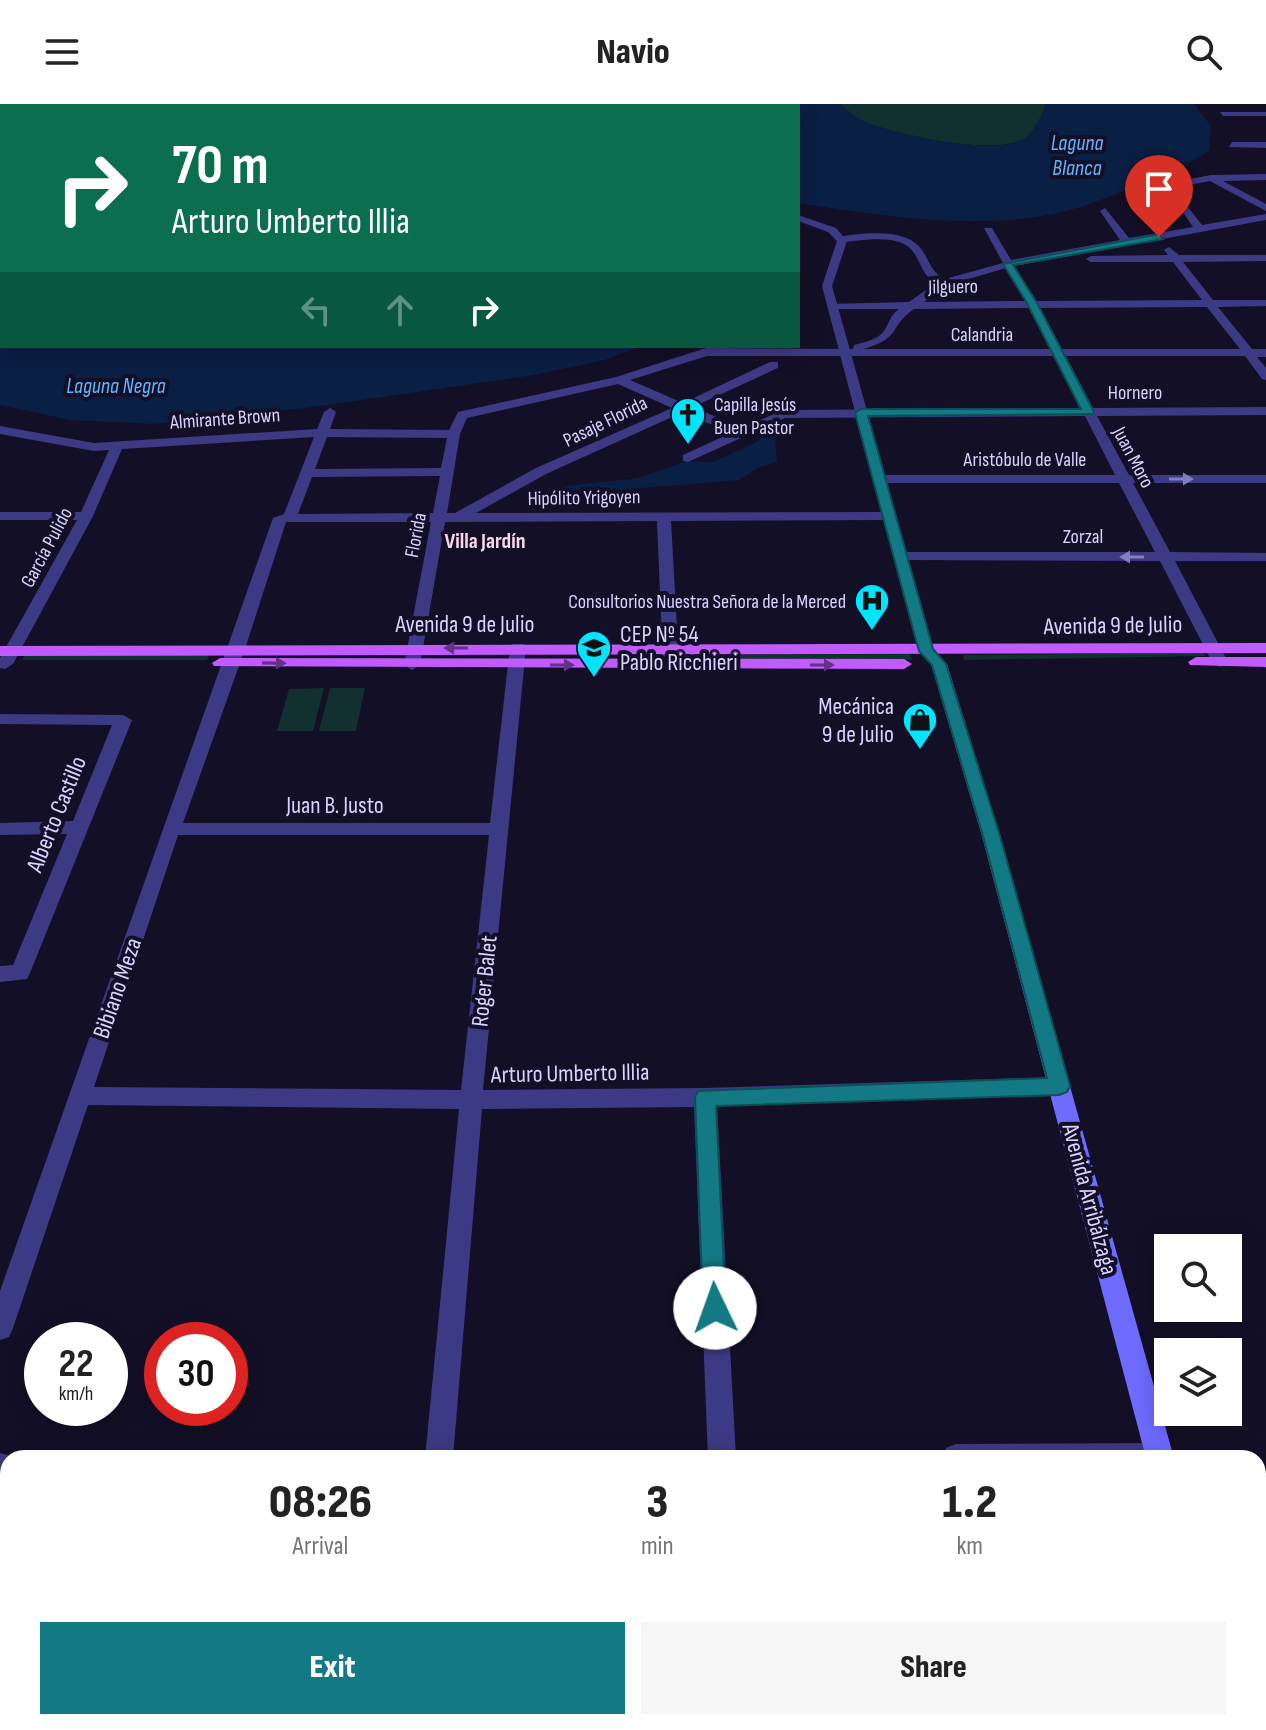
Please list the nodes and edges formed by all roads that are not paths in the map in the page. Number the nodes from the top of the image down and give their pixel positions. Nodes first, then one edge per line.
1 (1223, 114) dead end
2 (1266, 114) edge
3 (1232, 145) dead end
4 (1266, 145) edge
5 (1266, 177) edge
6 (1211, 178) junction
7 (1266, 208) edge
8 (1105, 211) dead end
9 (1266, 217) edge
10 (800, 219) edge
11 (988, 230) dead end
12 (1200, 230) junction
13 (1159, 237) junction
14 (841, 239) junction
15 (1127, 243) junction
16 (1176, 258) junction
17 (1266, 258) edge
18 (1027, 259) junction
19 (1007, 264) junction
20 (944, 283) junction
21 (1032, 303) junction
22 (1208, 303) junction
23 (1266, 303) edge
24 (912, 305) junction
25 (833, 306) junction
26 (848, 352) junction
27 (1057, 352) junction
28 (1249, 353) junction
29 (1266, 353) edge
30 (774, 365) dead end
31 (1266, 376) edge
32 (619, 380) junction
33 (681, 407) junction
34 (1266, 411) edge
35 (330, 412) dead end
36 (1089, 412) junction
37 (861, 413) junction
38 (1, 431) edge
39 (739, 432) junction
40 (321, 434) junction
41 (454, 434) junction
42 (117, 446) junction
43 (688, 458) dead end
44 (448, 472) junction
45 (307, 473) junction
46 (879, 479) junction
47 (1266, 479) edge
48 (1124, 480) junction
49 (520, 484) junction
50 (0, 516) edge
51 (86, 516) junction
52 (664, 516) junction
53 (889, 516) junction
54 (438, 517) junction
55 (284, 518) junction
56 (457, 518) junction
57 (516, 519) junction
58 (900, 556) junction
59 (1164, 557) junction
60 (1266, 557) edge
61 (1266, 648) edge
62 (1217, 655) junction
63 (234, 656) junction
64 (413, 656) junction
65 (517, 656) junction
66 (4, 657) edge
67 (670, 657) junction
68 (932, 657) junction
69 (1266, 662) edge
70 (0, 719) edge
71 (77, 827) junction
72 (0, 829) edge
73 (171, 829) junction
74 (500, 829) junction
75 (10, 973) edge
76 (1059, 1086) junction
77 (80, 1096) junction
78 (705, 1097) junction
79 (471, 1100) junction
80 (0, 1328) edge
81 (440, 1450) edge
82 (722, 1450) edge
83 (1158, 1450) edge

1 - 2 street
3 - 4 street
5 - 6 street
6 - 7 street
6 - 12 street
8 - 15 street
9 - 12 street
10 - 14 street
11 - 19 street, Juan Moro
12 - 13 street
13 - 15 street
13 - 16 street
14 - 20 street
14 - 25 street
15 - 18 street
16 - 17 street
16 - 18 street
16 - 22 street
18 - 19 street
19 - 20 street
19 - 21 street, Juan Moro
20 - 24 street
21 - 22 street, Jilguero
21 - 24 street, Jilguero
21 - 27 street, Juan Moro
22 - 23 street, Jilguero
22 - 28 street
24 - 25 street, Jilguero
24 - 26 street
25 - 26 street
26 - 27 street, Calandria
26 - 32 street
26 - 37 street
27 - 28 street, Calandria
27 - 36 street, Juan Moro
28 - 29 street, Calandria
28 - 31 street
30 - 33 street, Pasaje Florida
32 - 33 street
32 - 41 street, Florida
33 - 39 street
33 - 49 street, Pasaje Florida
34 - 36 street, Hornero
35 - 40 street, Bibiano Meza
36 - 37 street, Hornero
36 - 48 street, Juan Moro
37 - 39 street, Hornero
37 - 46 street
38 - 42 street, Almirante Brown
39 - 43 street, Hornero
40 - 41 street, Almirante Brown
40 - 42 street, Almirante Brown
40 - 45 street, Bibiano Meza
41 - 44 street, Florida
42 - 51 street, García Pulido
44 - 45 street
44 - 54 street, Florida
45 - 55 street, Bibiano Meza
46 - 48 street, Aristóbulo de Valle
46 - 53 street
48 -> 47 street, Aristóbulo de Valle
48 - 59 street, Juan Moro
49 - 56 street, Pasaje Florida
49 - 57 street
50 - 51 street
51 - 66 street, García Pulido
52 - 53 street, Hipólito Yrigoyen
52 - 57 street, Hipólito Yrigoyen
52 - 67 street
53 - 58 street
54 - 55 street, Hipólito Yrigoyen
54 - 56 street, Hipólito Yrigoyen
54 - 64 street, Florida
55 - 63 street, Bibiano Meza
56 - 57 street, Hipólito Yrigoyen
59 -> 58 street, Zorzal
58 - 68 street
59 - 60 street, Zorzal
59 - 62 street, Juan Moro
61 - 62 main road, Avenida 9 de Julio
62 - 68 main road, Avenida 9 de Julio
62 - 69 main road, Avenida 9 de Julio
63 - 64 main road, Avenida 9 de Julio
63 - 66 main road, Avenida 9 de Julio
63 - 73 street, Bibiano Meza
64 - 65 main road, Avenida 9 de Julio
65 - 67 main road, Avenida 9 de Julio
65 - 74 street, Roger Balet
67 - 68 main road, Avenida 9 de Julio
68 - 76 main road, Avenida Arribálzaga
70 - 71 street, Alberto Castillo
71 - 72 street
71 - 75 street, Alberto Castillo
73 - 74 street, Juan B. Justo
73 - 77 street, Bibiano Meza
74 - 79 street, Roger Balet
76 - 78 street, Arturo Umberto Illia
76 - 83 main road, Avenida Arribálzaga
77 - 79 street, Arturo Umberto Illia
77 - 80 street, Bibiano Meza
78 - 79 street, Arturo Umberto Illia
78 - 82 street
79 - 81 street, Roger Balet

